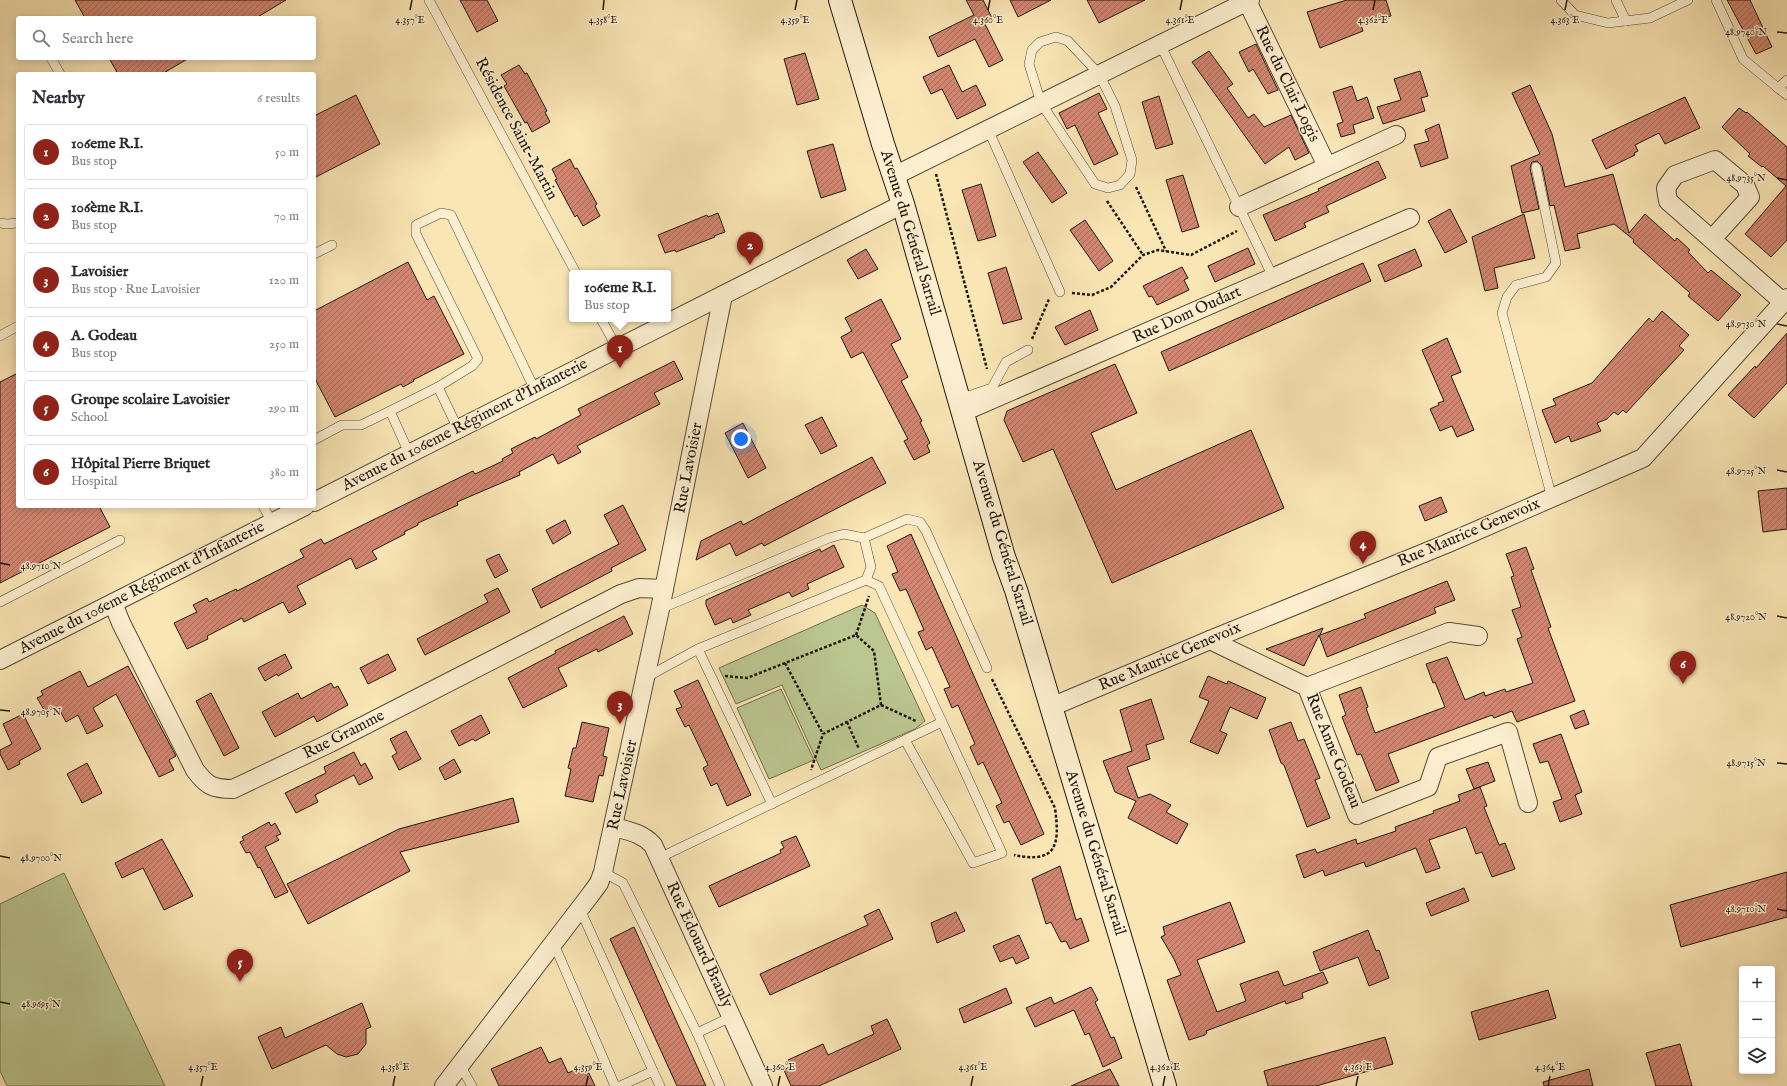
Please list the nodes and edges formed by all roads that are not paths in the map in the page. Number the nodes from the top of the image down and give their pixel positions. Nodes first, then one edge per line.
1 (429, 0) edge
2 (840, 0) edge
3 (1561, 0) edge
4 (1616, 0) edge
5 (1688, 0) edge
6 (1716, 0) edge
7 (1248, 1) edge
8 (1626, 21) junction
9 (1160, 44) junction
10 (52, 60) edge
11 (59, 72) edge
12 (1099, 74) junction
13 (1787, 80) edge
14 (1778, 88) junction
15 (1787, 95) edge
16 (1041, 103) junction
17 (988, 129) junction
18 (1396, 135) dead end
19 (1327, 166) junction
20 (1536, 167) dead end
21 (894, 176) junction
22 (903, 204) junction
23 (1239, 207) junction
24 (1410, 218) dead end
25 (0, 223) edge
26 (16, 223) edge
27 (1712, 239) junction
28 (332, 245) dead end
29 (316, 253) edge
30 (574, 270) edge
31 (1273, 277) junction
32 (1060, 292) road end
33 (723, 295) junction
34 (1785, 300) edge
35 (671, 321) edge
36 (603, 322) edge
37 (669, 322) edge
38 (16, 327) edge
39 (0, 336) edge
40 (617, 348) junction
41 (1028, 350) road end
42 (438, 387) junction
43 (535, 390) junction
44 (961, 406) junction
45 (390, 411) junction
46 (458, 429) junction
47 (316, 439) edge
48 (409, 453) junction
49 (1552, 498) junction
50 (316, 501) edge
51 (264, 508) edge
52 (301, 508) edge
53 (272, 522) junction
54 (864, 538) junction
55 (120, 540) dead end
56 (869, 581) junction
57 (664, 589) junction
58 (0, 602) edge
59 (113, 603) junction
60 (660, 609) junction
61 (1478, 636) dead end
62 (1210, 640) junction
63 (698, 649) junction
64 (0, 660) edge
65 (987, 668) road end
66 (645, 678) junction
67 (1307, 687) junction
68 (1051, 707) junction
69 (942, 722) junction
70 (905, 740) junction
71 (1528, 803) dead end
72 (772, 804) junction
73 (614, 827) junction
74 (659, 858) junction
75 (603, 872) junction
76 (580, 909) junction
77 (554, 944) junction
78 (731, 1017) junction
79 (697, 1033) junction
80 (460, 1065) junction
81 (653, 1071) junction
82 (444, 1086) edge
83 (472, 1086) edge
84 (614, 1086) edge
85 (620, 1086) edge
86 (660, 1086) edge
87 (720, 1086) edge
88 (763, 1086) edge
89 (1165, 1086) edge

1 - 30 lane, Résidence Saint-Martin
2 - 21 main road, Avenue du Général Sarrail
3 - 8 lane
4 - 8 lane
5 - 8 lane
6 - 14 lane
7 - 9 street, Rue du Clair Logis
7 - 19 street, Rue du Clair Logis
9 - 12 street, Rue du Clair Logis
9 - 23 lane
10 - 11 lane
12 - 16 street, Rue du Clair Logis
12 - 16 lane
12 - 16 lane
13 - 14 lane
14 - 15 lane
16 - 17 street, Rue du Clair Logis
17 - 21 street, Rue du Clair Logis
17 - 32 lane
18 - 19 street
19 - 23 street
20 - 49 lane
21 - 22 main road, Avenue du Général Sarrail
22 - 33 street, Avenue du 106eme Régiment d'Infanterie
22 - 44 main road, Avenue du Général Sarrail
23 - 31 lane
24 - 31 street, Rue Dom Oudart
25 - 26 lane
27 - 27 street
27 - 34 street
28 - 29 lane
31 - 44 street, Rue Dom Oudart
33 - 35 street, Avenue du 106eme Régiment d'Infanterie
33 - 57 street, Rue Lavoisier
34 - 49 street, Rue Maurice Genevoix
36 - 40 lane
37 - 40 street, Avenue du 106eme Régiment d'Infanterie
38 - 39 lane
40 - 43 street, Avenue du 106eme Régiment d'Infanterie
41 - 44 lane
42 - 43 lane
42 - 45 lane
42 - 46 lane
43 - 46 street, Avenue du 106eme Régiment d'Infanterie
44 - 68 main road, Avenue du Général Sarrail
45 - 47 lane
45 - 48 lane
46 - 48 street, Avenue du 106eme Régiment d'Infanterie
48 - 50 street, Avenue du 106eme Régiment d'Infanterie
49 - 62 street, Rue Maurice Genevoix
51 - 53 lane
52 - 53 street, Avenue du 106eme Régiment d'Infanterie
53 - 59 street, Avenue du 106eme Régiment d'Infanterie
54 - 56 lane
54 - 60 lane
54 - 65 lane
55 - 58 lane
56 - 63 lane
56 - 69 lane
57 - 59 street, Rue Gramme
57 - 60 street, Rue Lavoisier
59 - 64 street, Avenue du 106eme Régiment d'Infanterie
60 - 66 street, Rue Lavoisier
61 - 67 street
62 - 67 street, Rue Anne Godeau
62 - 68 street, Rue Maurice Genevoix
63 - 66 lane
63 - 72 lane
66 - 73 street, Rue Lavoisier
67 - 71 street, Rue Anne Godeau
68 - 89 main road, Avenue du Général Sarrail
69 - 70 lane
69 - 70 lane
70 - 72 lane
72 - 74 lane
73 - 74 street, Rue Edouard Branly
73 - 75 street, Rue Lavoisier
74 - 78 street, Rue Edouard Branly
75 - 76 street, Rue Lavoisier
75 - 79 lane
76 - 77 street, Rue Lavoisier
76 - 81 lane
77 - 80 street, Rue Lavoisier
77 - 84 lane
78 - 79 lane
78 - 88 street, Rue Edouard Branly
79 - 87 lane
80 - 82 street, Rue Lavoisier
80 - 83 lane
81 - 85 lane
81 - 86 lane

